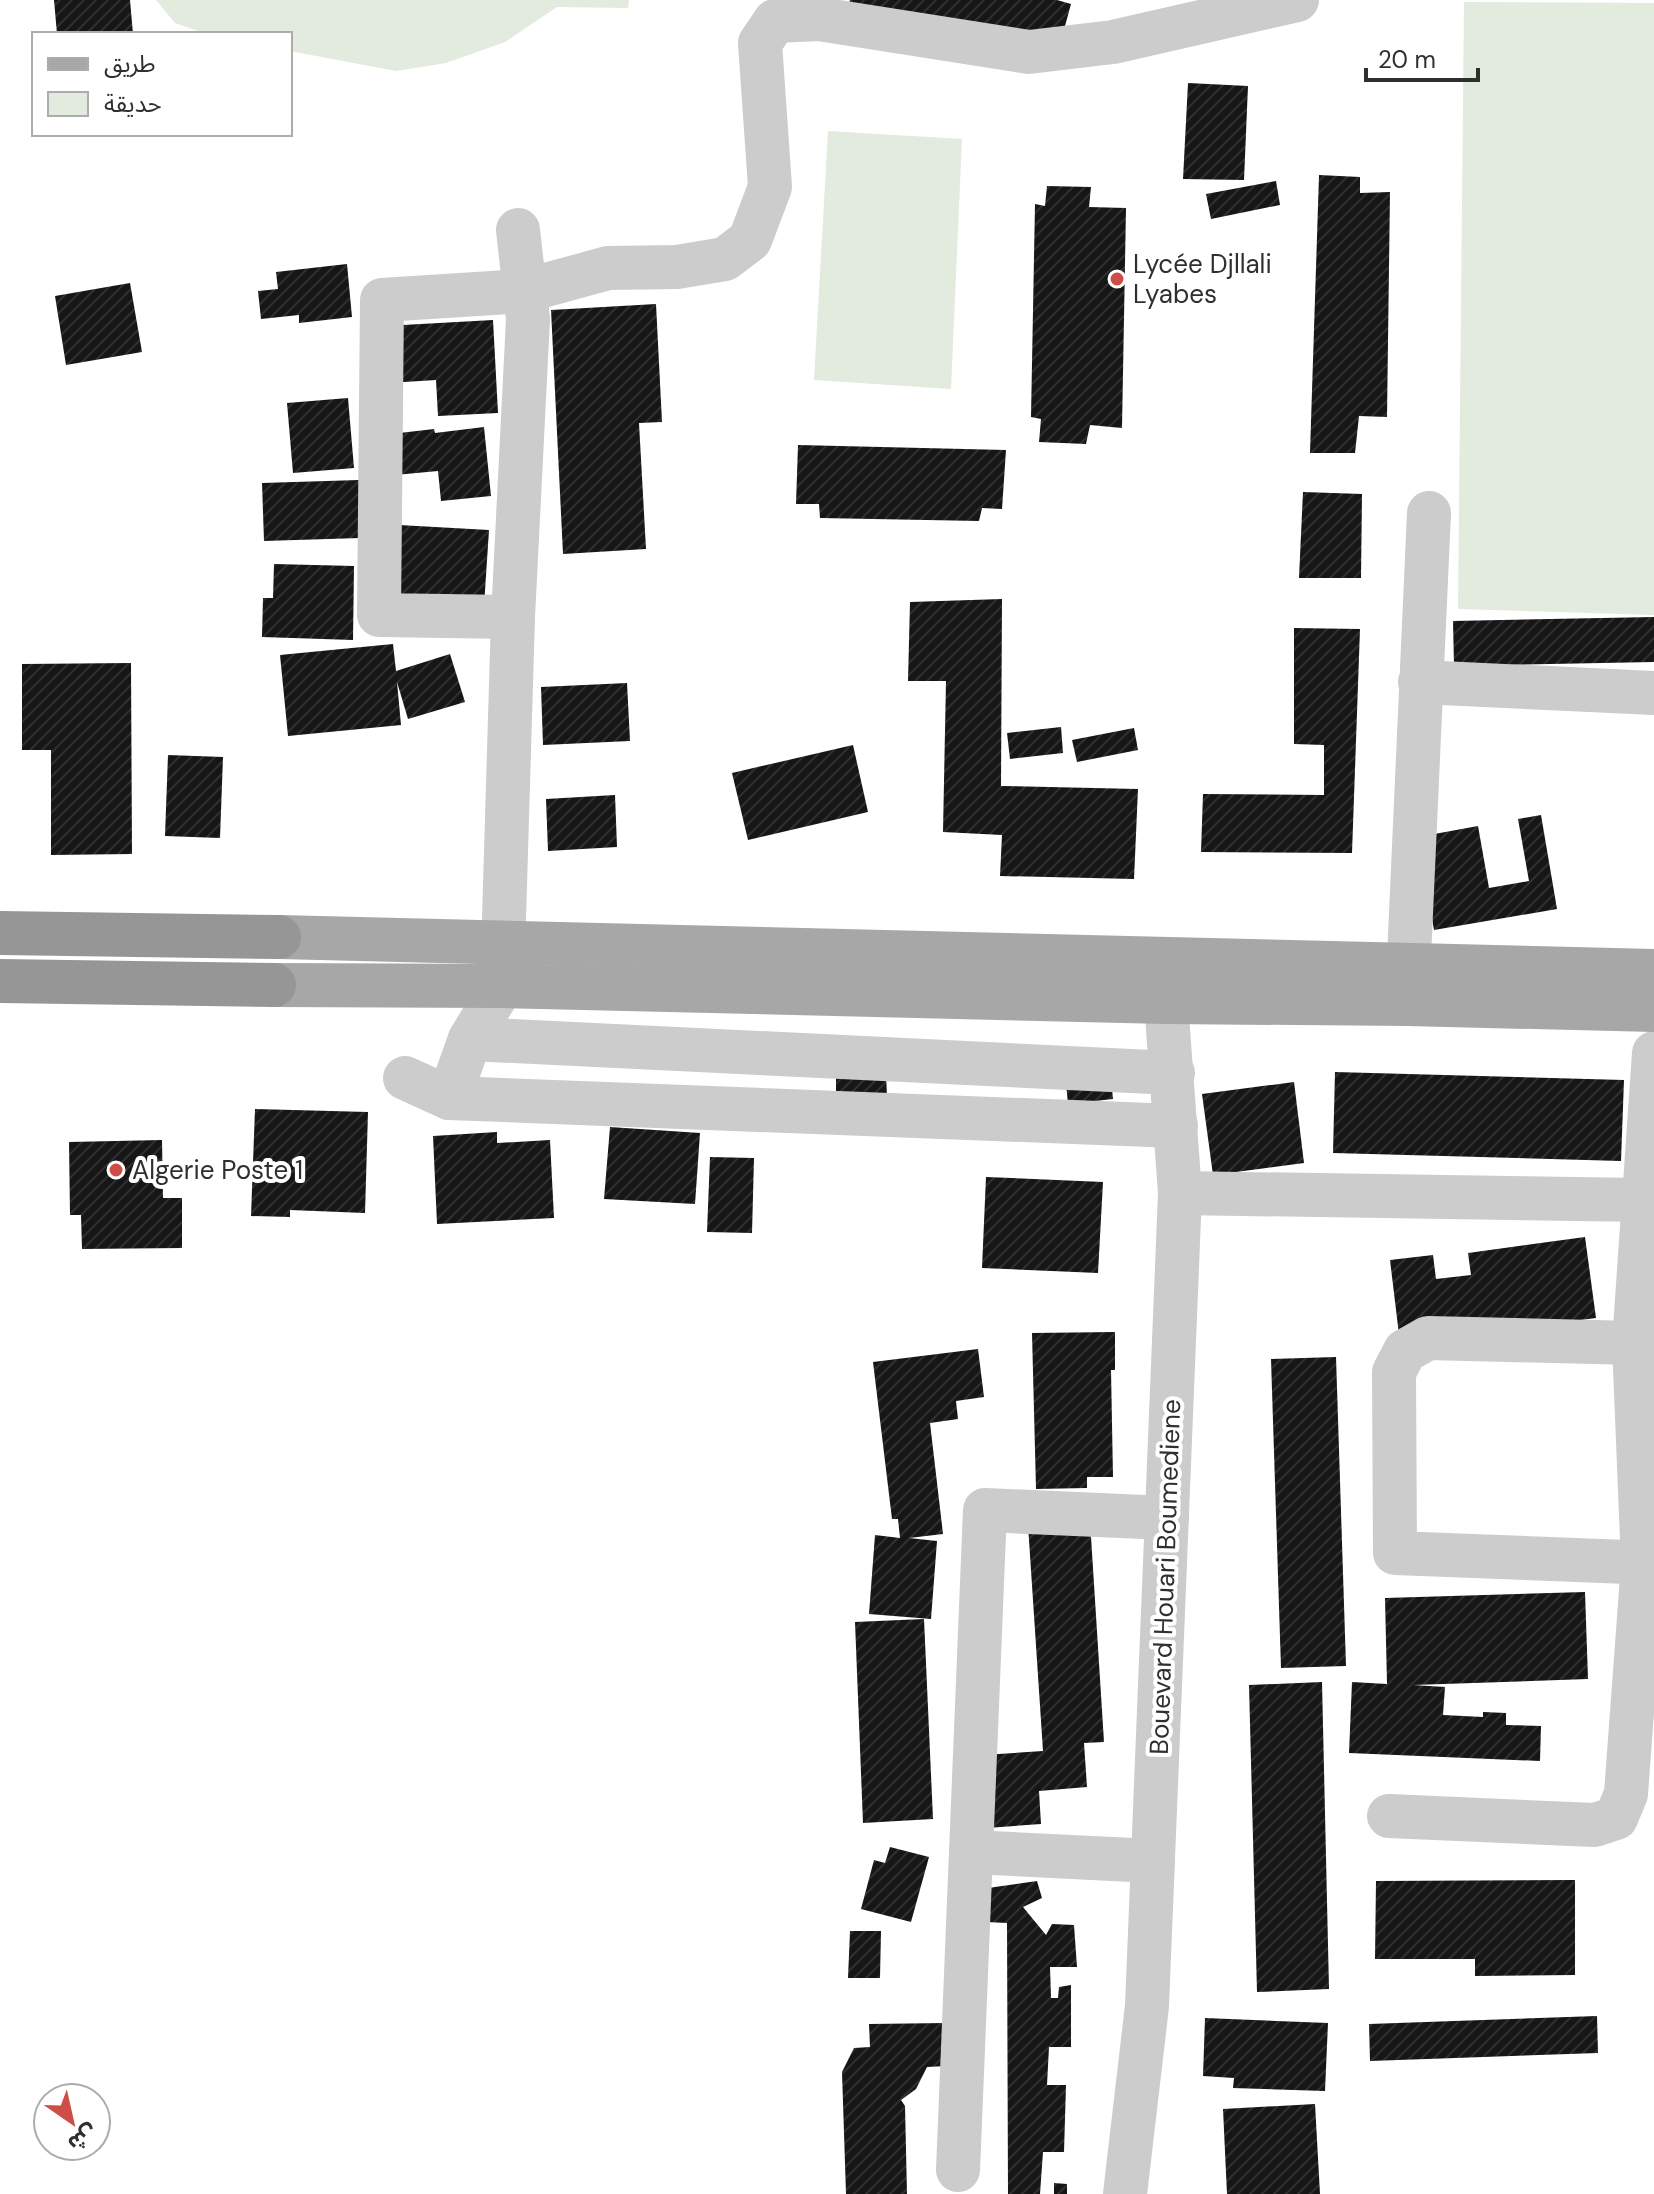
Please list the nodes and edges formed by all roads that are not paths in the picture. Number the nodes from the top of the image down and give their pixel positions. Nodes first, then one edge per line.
1 (1297, 0) edge
2 (518, 230) dead end
3 (524, 291) junction
4 (1429, 513) dead end
5 (513, 617) junction
6 (1420, 682) junction
7 (1654, 693) edge
8 (0, 933) edge
9 (279, 937) joint
10 (502, 942) junction
11 (1167, 959) junction
12 (1654, 971) edge
13 (0, 981) edge
14 (1408, 984) junction
15 (274, 985) joint
16 (502, 986) junction
17 (1166, 1002) junction
18 (1654, 1010) edge
19 (470, 1039) junction
20 (1654, 1053) edge
21 (1173, 1073) junction
22 (405, 1078) dead end
23 (449, 1098) junction
24 (1176, 1126) junction
25 (1180, 1193) junction
26 (1645, 1200) junction
27 (1634, 1343) junction
28 (1167, 1518) junction
29 (1648, 1563) edge
30 (1389, 1816) dead end
31 (971, 1852) junction
32 (1153, 1861) junction
33 (958, 2170) dead end
34 (1125, 2194) edge

1 - 3 street
2 - 3 street
3 - 5 street
3 - 5 street
4 - 6 street
5 - 10 street
6 - 7 street
6 - 14 street
8 - 9 highway
9 - 10 main road
10 - 11 main road
10 - 16 street
11 - 14 main road
11 - 17 street, Bouevard Houari Boumediene
12 - 14 main road
13 - 15 highway
14 - 17 main road
14 - 18 main road
15 - 16 main road
16 - 17 main road
16 - 19 street
17 - 21 street, Bouevard Houari Boumediene
19 - 21 street
19 - 23 street
20 - 26 street
21 - 24 street, Bouevard Houari Boumediene
22 - 23 street
23 - 24 street
24 - 25 street, Bouevard Houari Boumediene
25 - 26 street
25 - 28 street, Bouevard Houari Boumediene
26 - 27 street
27 - 29 street
27 - 29 street
28 - 31 street
28 - 32 street, Bouevard Houari Boumediene
29 - 30 street
31 - 32 street
31 - 33 street
32 - 34 street, Bouevard Houari Boumediene

